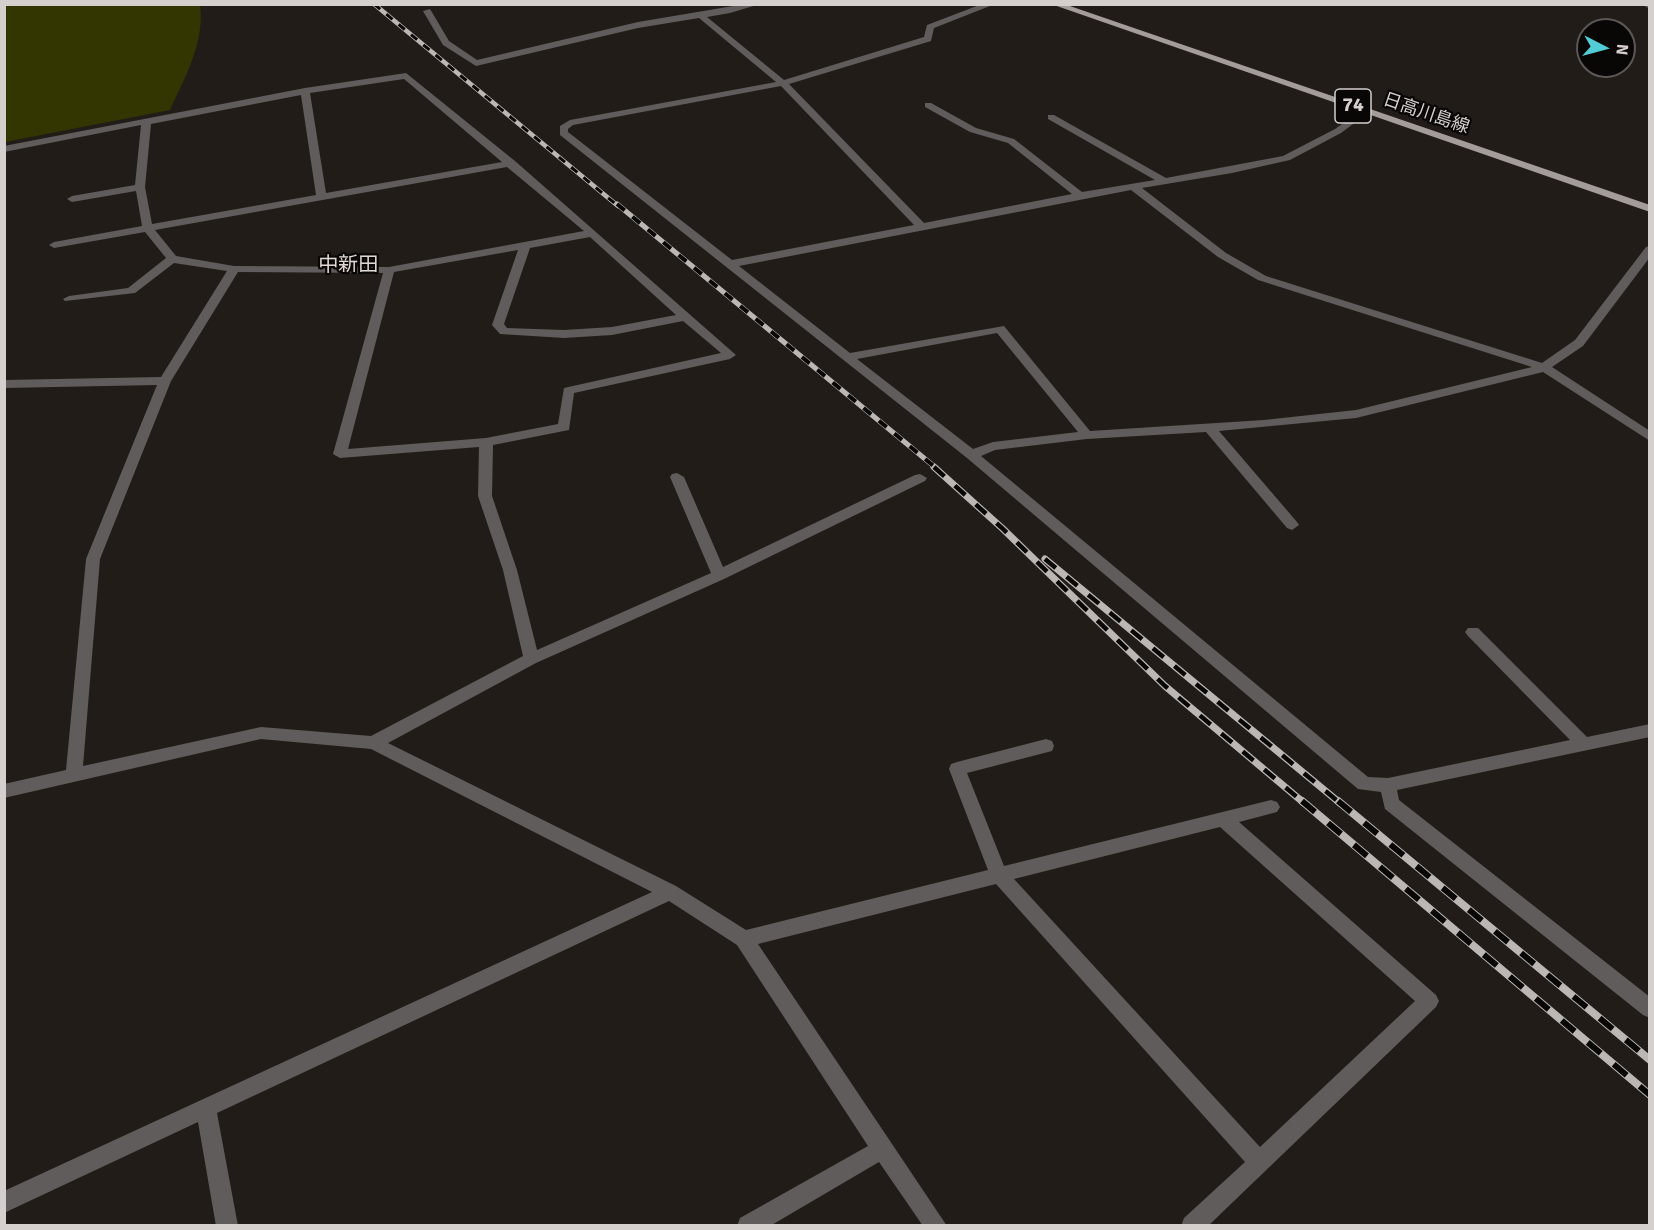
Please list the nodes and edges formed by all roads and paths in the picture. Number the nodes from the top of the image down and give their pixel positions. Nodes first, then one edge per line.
1 (756, 4) edge
2 (991, 4) edge
3 (1055, 4) edge
4 (1645, 4) edge
5 (1650, 7) edge
6 (427, 11) dead end
7 (701, 16) junction
8 (783, 83) junction
9 (305, 92) junction
10 (928, 105) dead end
11 (1366, 110) junction
12 (1051, 117) dead end
13 (146, 122) junction
14 (4, 148) edge
15 (511, 163) junction
16 (1163, 180) junction
17 (1133, 186) junction
18 (140, 187) junction
19 (1080, 195) junction
20 (322, 198) junction
21 (72, 199) dead end
22 (1650, 209) edge
23 (921, 226) junction
24 (148, 229) junction
25 (592, 232) junction
26 (54, 244) dead end
27 (525, 245) junction
28 (1650, 249) edge
29 (172, 259) junction
30 (731, 264) junction
31 (234, 269) junction
32 (389, 270) junction
33 (69, 299) dead end
34 (686, 317) junction
35 (847, 357) junction
36 (1544, 367) junction
37 (165, 381) junction
38 (4, 384) edge
39 (1208, 426) junction
40 (1087, 435) junction
41 (1650, 437) edge
42 (486, 442) junction
43 (972, 455) junction
44 (677, 477) dead end
45 (920, 478) dead end
46 (1292, 525) dead end
47 (719, 575) junction
48 (1473, 632) dead end
49 (531, 659) junction
50 (1650, 730) edge
51 (373, 743) junction
52 (1584, 743) junction
53 (1046, 746) dead end
54 (74, 775) junction
55 (1388, 785) junction
56 (4, 791) edge
57 (1271, 807) dead end
58 (1223, 819) junction
59 (998, 874) junction
60 (670, 892) junction
61 (744, 939) junction
62 (1650, 1009) edge
63 (206, 1107) junction
64 (882, 1149) junction
65 (1259, 1162) junction
66 (4, 1202) edge
67 (227, 1226) edge
68 (748, 1226) edge
69 (936, 1226) edge
70 (1192, 1226) edge

1 - 7 street
2 - 8 street
3 - 11 main road, 日高川島線 / 74
4 - 5 street
6 - 7 street
7 - 8 street
8 - 23 street
8 - 30 street
9 - 13 street
9 - 15 street
9 - 20 street
10 - 19 street
11 - 16 street
11 - 22 main road, 日高川島線 / 74
12 - 16 street
13 - 14 street
13 - 18 street
15 - 20 street
15 - 25 street
16 - 17 street
17 - 19 street
17 - 36 street
18 - 21 street
18 - 24 street
19 - 23 street
20 - 24 street
23 - 30 street
24 - 26 street
24 - 29 street
25 - 27 street
25 - 34 street
27 - 32 street
27 - 34 street
28 - 36 street
29 - 31 street
29 - 33 street
30 - 35 street
31 - 32 street
31 - 37 street
32 - 42 street
34 - 42 street
35 - 40 street
35 - 43 street
36 - 39 street
36 - 41 street
37 - 38 street
37 - 54 street
39 - 40 street
39 - 46 street
40 - 43 street
42 - 49 street
43 - 55 street
44 - 47 street
45 - 47 street
47 - 49 street
48 - 52 street
49 - 51 street
50 - 52 street
51 - 54 street
51 - 60 street
52 - 55 street
53 - 59 street
54 - 56 street
55 - 62 street
57 - 58 street
58 - 59 street
58 - 65 street
59 - 61 street
59 - 65 street
60 - 61 street
60 - 63 street
61 - 64 street
63 - 66 street
63 - 67 street
64 - 68 street
64 - 69 street
65 - 70 street

